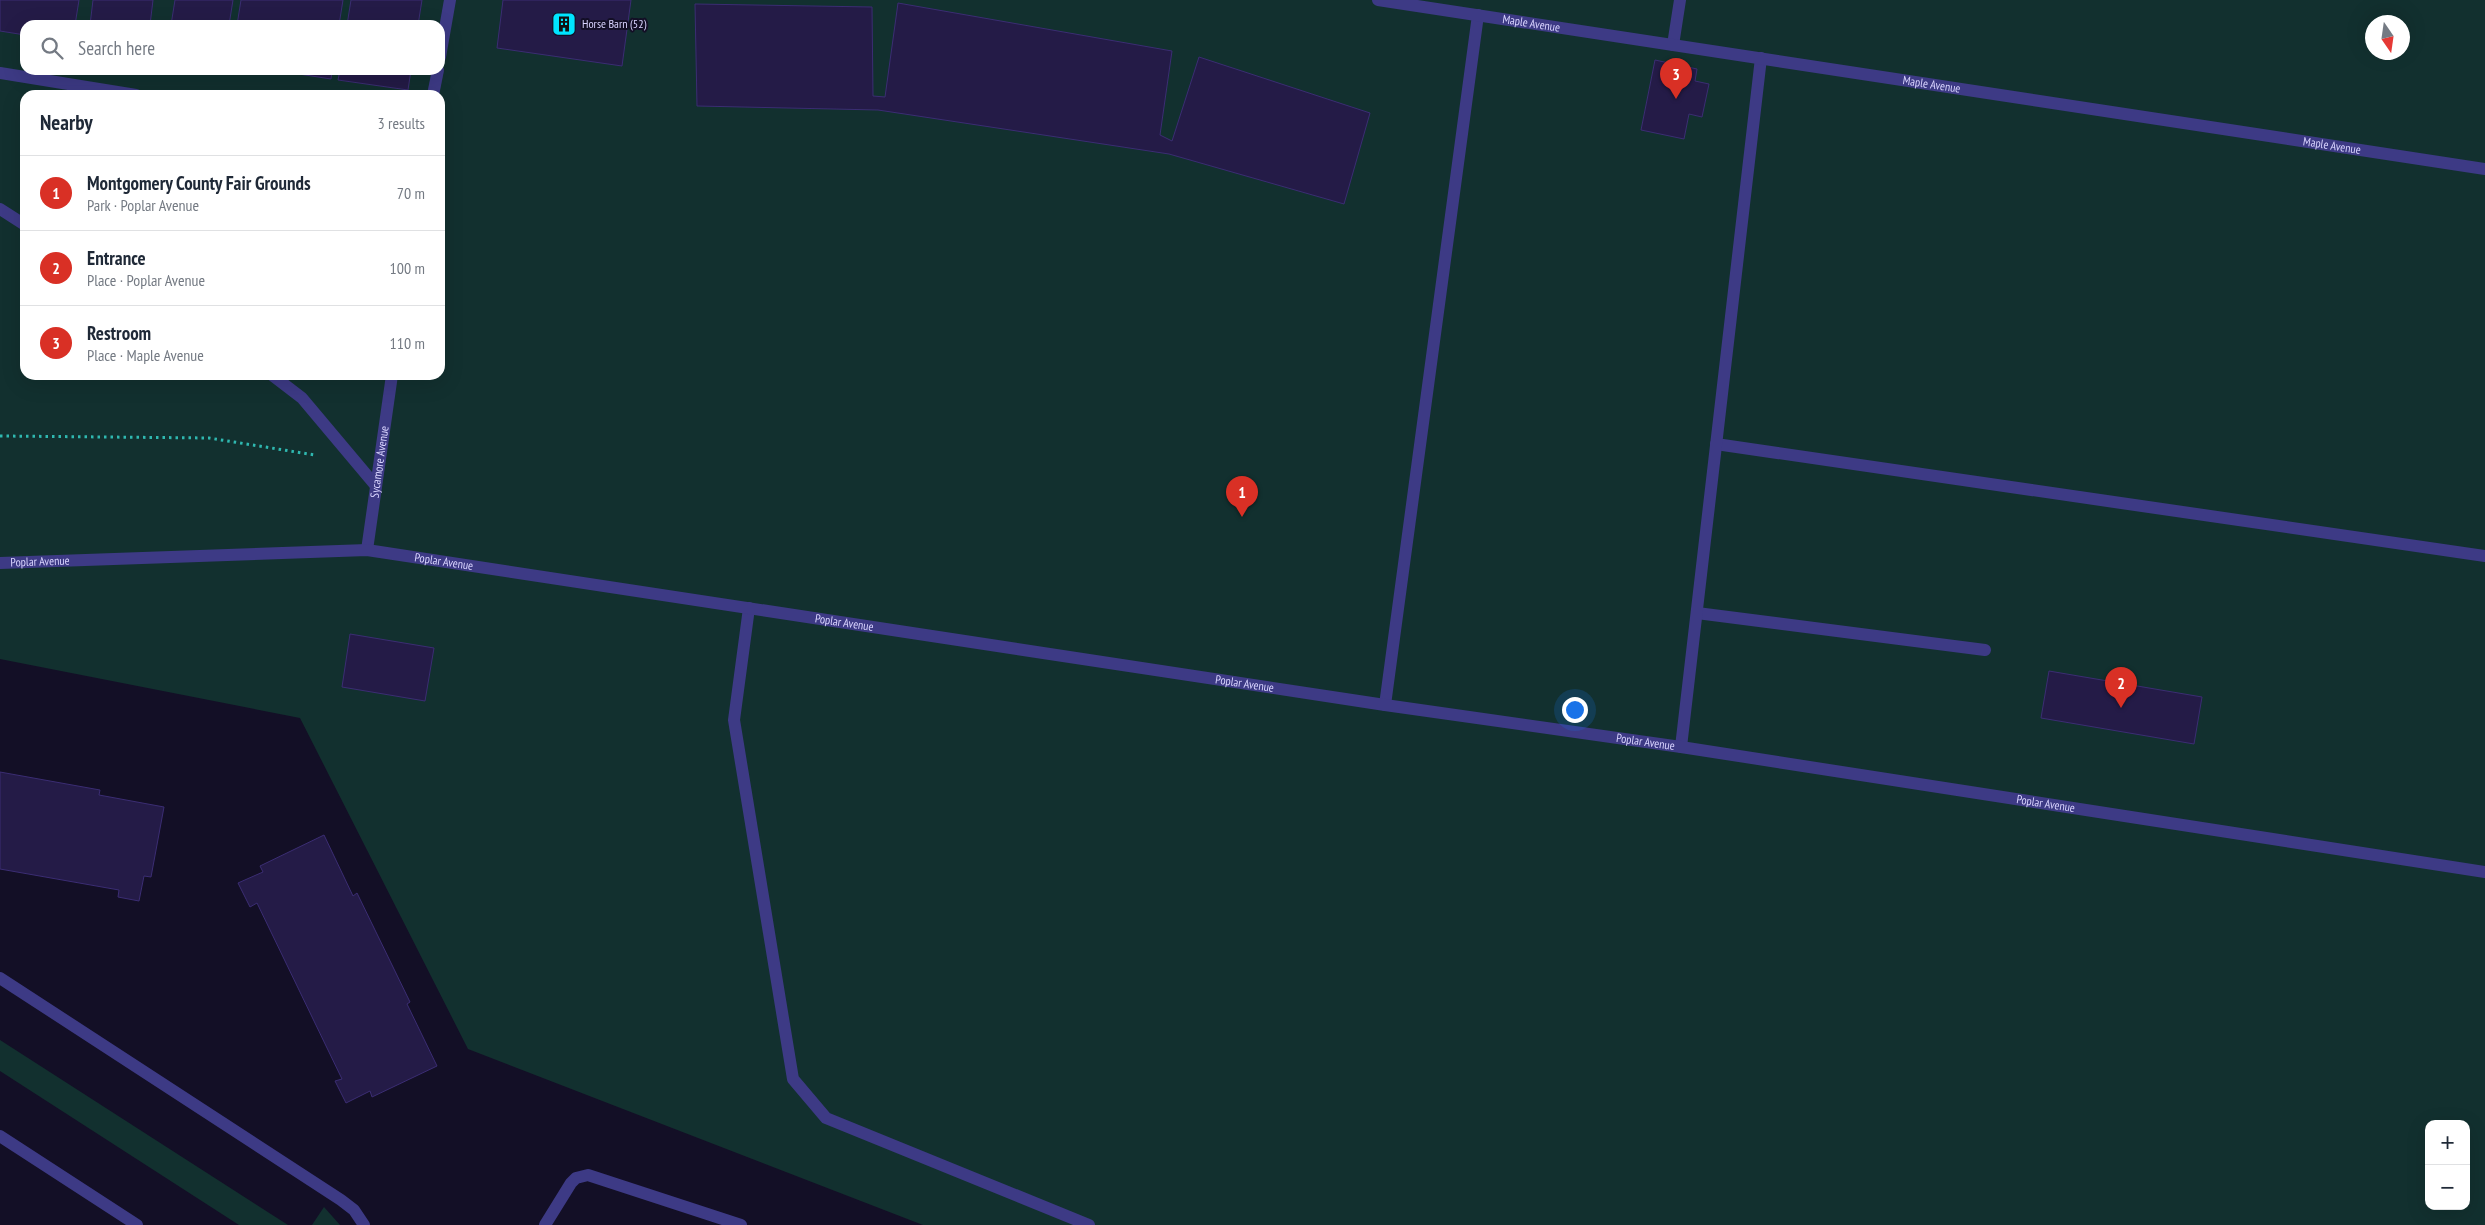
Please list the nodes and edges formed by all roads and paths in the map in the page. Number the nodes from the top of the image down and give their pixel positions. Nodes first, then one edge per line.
1 (450, 0) edge
2 (1378, 0) edge
3 (1680, 0) edge
4 (1478, 16) junction
5 (445, 29) edge
6 (1673, 45) junction
7 (1762, 58) junction
8 (0, 73) edge
9 (437, 75) edge
10 (105, 90) edge
11 (434, 90) edge
12 (2485, 169) edge
13 (0, 209) edge
14 (20, 222) edge
15 (279, 380) edge
16 (391, 380) edge
17 (0, 436) edge
18 (1716, 444) junction
19 (317, 456) dead end
20 (376, 486) junction
21 (367, 550) junction
22 (2485, 556) edge
23 (0, 564) edge
24 (749, 608) junction
25 (1697, 613) junction
26 (1985, 650) dead end
27 (1385, 705) junction
28 (1681, 747) junction
29 (2485, 872) edge
30 (0, 978) edge
31 (0, 1136) edge
32 (137, 1225) edge
33 (364, 1225) edge
34 (545, 1225) edge
35 (741, 1225) edge
36 (1089, 1225) edge

1 - 5 street
2 - 4 street, Maple Avenue
3 - 6 street
4 - 6 street, Maple Avenue
4 - 27 street
6 - 7 street, Maple Avenue
7 - 12 street, Maple Avenue
7 - 18 street
8 - 10 street
9 - 11 street
13 - 14 street
15 - 20 street
16 - 20 street, Sycamore Avenue
17 - 19 path
18 - 22 street
18 - 25 street
20 - 21 street, Sycamore Avenue
21 - 23 street, Poplar Avenue
21 - 24 street, Poplar Avenue
24 - 27 street, Poplar Avenue
24 - 36 street
25 - 26 street
25 - 28 street
27 - 28 street, Poplar Avenue
28 - 29 street, Poplar Avenue
30 - 33 street
31 - 32 street
34 - 35 street

